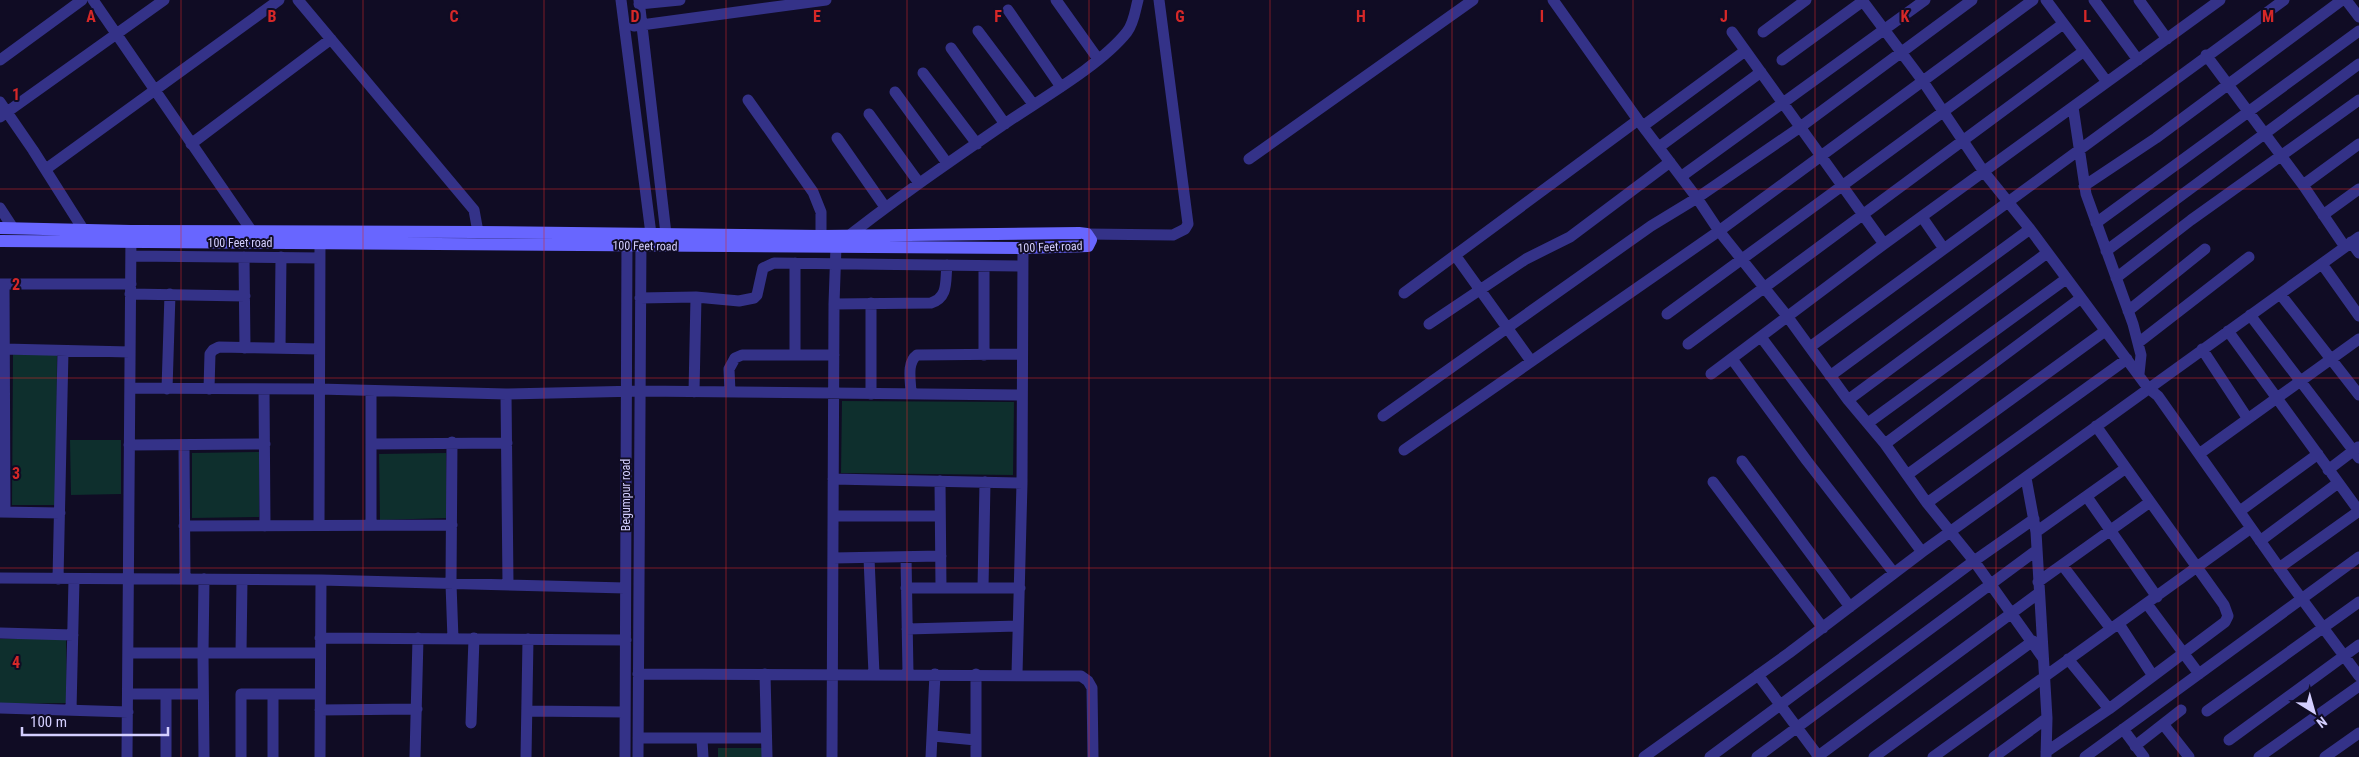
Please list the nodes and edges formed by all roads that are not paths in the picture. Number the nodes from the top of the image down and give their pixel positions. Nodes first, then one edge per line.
1 (82, 0) edge
2 (93, 0) edge
3 (164, 0) edge
4 (279, 0) edge
5 (298, 0) edge
6 (621, 0) edge
7 (680, 0) edge
8 (826, 0) edge
9 (1056, 0) edge
10 (1138, 0) edge
11 (1159, 0) edge
12 (1472, 0) edge
13 (1553, 0) edge
14 (1806, 0) edge
15 (1972, 0) edge
16 (2033, 0) edge
17 (2046, 0) edge
18 (2094, 0) edge
19 (2139, 0) edge
20 (2220, 0) edge
21 (2284, 0) edge
22 (2342, 0) edge
23 (2346, 0) edge
24 (1863, 1) edge
25 (639, 2) edge
26 (1920, 2) edge
27 (1008, 10) dead end
28 (2359, 17) edge
29 (2063, 24) junction
30 (642, 25) junction
31 (625, 28) junction
32 (978, 30) dead end
33 (1884, 30) junction
34 (2359, 31) edge
35 (1732, 32) dead end
36 (1762, 32) dead end
37 (116, 35) junction
38 (2167, 38) junction
39 (331, 39) junction
40 (951, 48) dead end
41 (1745, 51) junction
42 (2084, 51) junction
43 (1900, 52) junction
44 (2206, 55) junction
45 (1098, 59) junction
46 (0, 60) edge
47 (1782, 60) dead end
48 (2138, 60) junction
49 (2359, 64) edge
50 (1761, 72) junction
51 (923, 73) dead end
52 (1922, 80) junction
53 (2107, 82) junction
54 (2229, 85) junction
55 (1061, 87) junction
56 (154, 90) junction
57 (895, 92) dead end
58 (748, 100) dead end
59 (2359, 100) edge
60 (0, 102) edge
61 (1033, 104) junction
62 (1784, 104) junction
63 (2073, 107) junction
64 (1942, 112) junction
65 (2248, 112) junction
66 (4, 114) edge
67 (869, 114) dead end
68 (1640, 123) junction
69 (1005, 124) junction
70 (1800, 128) junction
71 (2264, 134) junction
72 (837, 138) dead end
73 (1962, 139) junction
74 (192, 144) junction
75 (977, 144) junction
76 (2359, 144) edge
77 (1659, 148) junction
78 (2079, 149) junction
79 (1820, 156) junction
80 (2282, 157) junction
81 (1249, 159) dead end
82 (1670, 162) junction
83 (947, 163) junction
84 (46, 169) junction
85 (1984, 172) junction
86 (1682, 176) junction
87 (919, 183) junction
88 (2303, 185) junction
89 (1842, 186) junction
90 (2084, 186) junction
91 (2359, 189) edge
92 (1697, 198) junction
93 (2008, 202) junction
94 (885, 207) junction
95 (0, 208) edge
96 (1862, 214) junction
97 (2323, 215) junction
98 (1922, 217) junction
99 (2096, 223) junction
100 (0, 228) edge
101 (14, 228) junction
102 (83, 230) junction
103 (252, 230) junction
104 (2030, 230) junction
105 (1719, 231) junction
106 (478, 232) junction
107 (646, 234) junction
108 (666, 234) junction
109 (1087, 234) junction
110 (850, 235) junction
111 (822, 236) junction
112 (131, 237) junction
113 (628, 240) junction
114 (0, 241) edge
115 (2352, 242) edge
116 (320, 243) junction
117 (1884, 244) junction
118 (836, 246) junction
119 (641, 247) junction
120 (1023, 248) junction
121 (1944, 249) junction
122 (2205, 250) dead end
123 (2106, 251) junction
124 (2359, 253) edge
125 (2048, 254) junction
126 (1455, 255) junction
127 (131, 256) junction
128 (244, 257) junction
129 (281, 257) junction
130 (2249, 257) dead end
131 (320, 258) junction
132 (1742, 260) junction
133 (795, 263) junction
134 (834, 264) junction
135 (2322, 264) junction
136 (947, 265) junction
137 (984, 266) junction
138 (1023, 266) junction
139 (2116, 278) junction
140 (2066, 279) junction
141 (2, 284) edge
142 (1763, 286) junction
143 (1479, 288) junction
144 (131, 289) junction
145 (1404, 293) dead end
146 (170, 294) junction
147 (2280, 295) junction
148 (245, 296) junction
149 (696, 297) junction
150 (640, 298) junction
151 (2081, 298) junction
152 (870, 303) junction
153 (834, 304) junction
154 (2128, 310) junction
155 (1667, 314) dead end
156 (2250, 315) junction
157 (1787, 316) junction
158 (2359, 316) edge
159 (1429, 324) dead end
160 (1508, 328) junction
161 (2105, 331) junction
162 (2228, 331) junction
163 (1761, 337) junction
164 (2359, 339) edge
165 (2138, 343) junction
166 (1688, 344) dead end
167 (1810, 347) junction
168 (245, 348) junction
169 (280, 348) junction
170 (319, 348) junction
171 (4, 349) junction
172 (2202, 349) junction
173 (64, 351) junction
174 (130, 352) junction
175 (796, 354) junction
176 (834, 354) junction
177 (1022, 354) junction
178 (984, 355) junction
179 (1732, 359) junction
180 (2127, 359) junction
181 (2331, 359) junction
182 (1531, 361) junction
183 (1711, 374) dead end
184 (2139, 374) junction
185 (1830, 376) junction
186 (2299, 382) junction
187 (130, 388) junction
188 (2148, 388) junction
189 (168, 389) junction
190 (209, 389) junction
191 (264, 389) junction
192 (319, 390) junction
193 (371, 391) junction
194 (627, 391) junction
195 (640, 391) junction
196 (694, 392) junction
197 (730, 392) junction
198 (834, 393) junction
199 (506, 394) junction
200 (871, 394) junction
201 (911, 394) junction
202 (1022, 395) junction
203 (2359, 395) edge
204 (2277, 398) junction
205 (1848, 400) junction
206 (1383, 416) dead end
207 (2248, 419) junction
208 (1868, 423) junction
209 (2096, 426) junction
210 (452, 442) junction
211 (507, 443) junction
212 (264, 444) junction
213 (371, 444) junction
214 (1885, 444) junction
215 (129, 445) junction
216 (184, 445) junction
217 (1404, 450) dead end
218 (2357, 452) edge
219 (2199, 454) junction
220 (2318, 454) junction
221 (1742, 461) dead end
222 (2126, 468) junction
223 (2328, 470) junction
224 (1907, 475) junction
225 (2026, 478) junction
226 (833, 479) junction
227 (940, 481) junction
228 (985, 482) junction
229 (1713, 482) dead end
230 (1022, 483) junction
231 (2338, 483) junction
232 (2087, 497) junction
233 (2150, 502) junction
234 (1927, 503) junction
235 (2240, 511) junction
236 (2359, 511) edge
237 (2, 512) edge
238 (60, 513) junction
239 (833, 516) junction
240 (940, 516) junction
241 (2034, 519) junction
242 (319, 525) junction
243 (371, 525) junction
244 (452, 525) junction
245 (184, 526) junction
246 (265, 526) junction
247 (2251, 528) junction
248 (1950, 532) junction
249 (2036, 532) junction
250 (2111, 532) junction
251 (2260, 541) junction
252 (2037, 550) junction
253 (1922, 552) junction
254 (940, 556) junction
255 (906, 557) junction
256 (2359, 557) edge
257 (833, 558) junction
258 (869, 558) junction
259 (1974, 561) junction
260 (2063, 566) junction
261 (2198, 567) junction
262 (2279, 568) junction
263 (1894, 573) junction
264 (0, 578) edge
265 (74, 578) junction
266 (58, 579) junction
267 (128, 579) junction
268 (184, 579) junction
269 (204, 579) junction
270 (242, 580) junction
271 (320, 580) junction
272 (451, 584) junction
273 (508, 584) junction
274 (1990, 584) junction
275 (625, 588) junction
276 (906, 588) junction
277 (941, 588) junction
278 (983, 588) junction
279 (1020, 588) junction
280 (2039, 588) junction
281 (2157, 596) junction
282 (2302, 600) junction
283 (2359, 602) edge
284 (2147, 604) junction
285 (1850, 607) junction
286 (625, 610) junction
287 (639, 611) junction
288 (2011, 612) junction
289 (1018, 626) junction
290 (2115, 626) junction
291 (2323, 627) junction
292 (1822, 628) junction
293 (907, 629) junction
294 (0, 634) edge
295 (73, 635) junction
296 (320, 638) junction
297 (418, 638) junction
298 (474, 638) junction
299 (453, 639) junction
300 (528, 639) junction
301 (626, 640) junction
302 (2033, 641) junction
303 (2359, 645) edge
304 (2184, 652) junction
305 (128, 653) junction
306 (203, 653) junction
307 (241, 653) junction
308 (320, 653) junction
309 (2344, 656) junction
310 (2043, 658) junction
311 (2068, 659) junction
312 (638, 674) junction
313 (765, 674) junction
314 (831, 674) junction
315 (874, 674) junction
316 (908, 674) junction
317 (935, 674) junction
318 (976, 674) junction
319 (1017, 674) junction
320 (2199, 674) junction
321 (1758, 675) junction
322 (2153, 676) junction
323 (2359, 676) edge
324 (2044, 677) junction
325 (2359, 686) edge
326 (128, 694) junction
327 (166, 694) junction
328 (203, 694) junction
329 (273, 694) junction
330 (320, 694) junction
331 (1780, 705) junction
332 (0, 708) edge
333 (416, 709) junction
334 (2109, 709) junction
335 (71, 710) junction
336 (320, 710) junction
337 (2180, 710) dead end
338 (2207, 711) dead end
339 (128, 712) junction
340 (527, 712) junction
341 (626, 712) junction
342 (2047, 718) junction
343 (471, 723) dead end
344 (2163, 724) junction
345 (1797, 727) junction
346 (2123, 729) junction
347 (2359, 733) edge
348 (933, 736) junction
349 (638, 738) junction
350 (766, 738) junction
351 (702, 740) junction
352 (976, 740) junction
353 (2229, 740) dead end
354 (2135, 746) junction
355 (2046, 754) edge
356 (127, 757) edge
357 (166, 757) edge
358 (204, 757) edge
359 (241, 757) edge
360 (273, 757) edge
361 (320, 757) edge
362 (415, 757) edge
363 (526, 757) edge
364 (625, 757) edge
365 (638, 757) edge
366 (703, 757) edge
367 (767, 757) edge
368 (832, 757) edge
369 (931, 757) edge
370 (976, 757) edge
371 (1093, 757) edge
372 (1644, 757) edge
373 (1710, 757) edge
374 (1757, 757) edge
375 (1818, 757) edge
376 (1874, 757) edge
377 (1933, 757) edge
378 (1994, 757) edge
379 (2085, 757) edge
380 (2144, 757) edge
381 (2189, 757) edge
382 (2259, 757) edge
383 (2325, 757) edge

1 - 46 street
2 - 37 street
3 - 37 street
4 - 56 street
5 - 39 street
6 - 31 street, Begumpur road
7 - 25 street
8 - 30 street
9 - 45 street
10 - 45 street
11 - 109 street
12 - 81 street
13 - 68 street
14 - 36 street
15 - 43 street
16 - 52 street
17 - 29 street
18 - 48 street
19 - 38 street
20 - 38 street
21 - 44 street
22 - 54 street
23 - 28 street
24 - 33 street
24 - 47 street
25 - 30 street
26 - 33 street
27 - 55 street
29 - 42 street
29 - 64 street
30 - 31 street
30 - 108 street
31 - 107 street, Begumpur road
32 - 61 street
33 - 43 street
33 - 62 street
34 - 65 street
35 - 41 street
37 - 56 street
37 - 66 street
38 - 48 street
39 - 74 street
39 - 106 street
40 - 69 street
41 - 50 street
41 - 68 street
42 - 53 street
42 - 73 street
43 - 52 street
43 - 70 street
44 - 54 street
44 - 78 street
45 - 55 street
48 - 53 street
49 - 71 street
50 - 62 street
50 - 77 street
51 - 75 street
52 - 64 street
52 - 79 street
53 - 63 street
54 - 65 street
54 - 90 street
55 - 61 street
56 - 74 street
56 - 84 street
57 - 83 street
58 - 111 street
59 - 80 street
60 - 66 street
61 - 69 street
62 - 70 street
62 - 86 street
63 - 78 street
63 - 85 street
64 - 73 street
64 - 89 street
65 - 71 street
65 - 99 street
66 - 84 street
67 - 87 street
68 - 77 street
68 - 126 street
69 - 75 street
70 - 79 street
70 - 92 street
71 - 80 street
71 - 123 street
72 - 94 street
73 - 85 street
73 - 96 street
74 - 103 street
75 - 83 street
76 - 88 street
77 - 82 street
78 - 90 street
78 - 93 street
79 - 89 street
79 - 105 street
80 - 88 street
80 - 139 street
82 - 86 street
82 - 143 street
83 - 87 street
84 - 102 street
85 - 93 street
85 - 98 street
86 - 92 street
87 - 94 street
88 - 97 street
89 - 96 street
89 - 132 street
90 - 99 street
91 - 97 street
92 - 105 street
92 - 160 street
93 - 104 street
93 - 121 street
94 - 110 street
95 - 101 street
96 - 117 street
96 - 142 street
97 - 115 street
98 - 117 street
98 - 121 street
99 - 123 street
100 - 101 street, 100 Feet road
101 - 102 street, 100 Feet road
102 - 112 street, 100 Feet road
103 - 106 street, 100 Feet road
103 - 112 street, 100 Feet road
104 - 125 street
104 - 185 street
105 - 132 street
105 - 182 street
106 - 113 street, 100 Feet road
107 - 108 street, 100 Feet road
107 - 113 street, 100 Feet road
107 - 119 street, Begumpur road
108 - 111 street, 100 Feet road
109 - 110 street, 100 Feet road
109 - 120 street, 100 Feet road
110 - 111 street, 100 Feet road
110 - 118 street
112 - 114 street, 100 Feet road
112 - 116 street, 100 Feet road
112 - 127 street
113 - 116 street, 100 Feet road
113 - 119 street, 100 Feet road
113 - 194 street, Begumpur road
115 - 124 street
115 - 135 street
116 - 131 street
117 - 157 street
118 - 119 street, 100 Feet road
118 - 120 street, 100 Feet road
118 - 134 street
119 - 150 street, Begumpur road
120 - 138 street
121 - 167 street
122 - 154 street
123 - 139 street
125 - 140 street
125 - 205 street
126 - 143 street
126 - 145 street
127 - 128 street
127 - 144 street
128 - 129 street
128 - 148 street
129 - 131 street
129 - 169 street
130 - 165 street
131 - 170 street
132 - 142 street
132 - 155 street
133 - 134 street
133 - 149 street
133 - 175 street
134 - 136 street
134 - 153 street
135 - 147 street
135 - 158 street
136 - 137 street
136 - 152 street
137 - 138 street
137 - 178 street
138 - 177 street
139 - 154 street
140 - 151 street
140 - 208 street
141 - 144 street
141 - 171 street
142 - 157 street
142 - 166 street
143 - 159 street
143 - 160 street
144 - 146 street
144 - 174 street
146 - 148 street
146 - 189 street
147 - 156 street
147 - 181 street
148 - 168 street
149 - 150 street
149 - 196 street
150 - 195 street, Begumpur road
151 - 161 street
151 - 214 street
152 - 153 street
152 - 200 street
153 - 176 street
154 - 165 street
156 - 162 street
156 - 186 street
157 - 163 street
157 - 167 street
160 - 182 street
160 - 206 street
161 - 180 street
161 - 224 street
162 - 172 street
162 - 204 street
163 - 179 street
163 - 253 street
164 - 181 street
165 - 184 street
167 - 185 street
168 - 169 street
168 - 190 street
169 - 170 street
170 - 192 street
171 - 173 street
171 - 237 street
172 - 188 street
172 - 207 street
173 - 174 street
173 - 238 street
174 - 187 street
175 - 176 street
175 - 197 street
176 - 198 street
177 - 178 street
177 - 202 street
178 - 201 street
179 - 183 street
179 - 263 street
180 - 184 street
180 - 234 street
181 - 186 street
181 - 203 street
182 - 217 street
184 - 188 street
185 - 205 street
186 - 204 street
186 - 218 street
187 - 189 street
187 - 215 street
188 - 209 street
188 - 219 street
189 - 190 street
190 - 191 street
191 - 192 street
191 - 212 street
192 - 193 street
192 - 242 street
193 - 199 street
193 - 213 street
194 - 195 street
194 - 199 street
194 - 275 street, Begumpur road
195 - 196 street
195 - 287 street, Begumpur road
196 - 197 street
197 - 198 street
198 - 200 street
198 - 226 street
199 - 211 street
200 - 201 street
201 - 202 street
202 - 230 street
204 - 207 street
204 - 220 street
205 - 208 street
207 - 219 street
208 - 214 street
209 - 222 street
209 - 225 street
210 - 211 street
210 - 213 street
210 - 244 street
211 - 273 street
212 - 216 street
212 - 246 street
213 - 243 street
214 - 224 street
215 - 216 street
215 - 267 street
216 - 245 street
218 - 223 street
219 - 235 street
220 - 223 street
220 - 235 street
221 - 285 street
222 - 232 street
222 - 233 street
223 - 231 street
224 - 234 street
225 - 241 street
225 - 248 street
226 - 227 street
226 - 239 street
227 - 228 street
227 - 240 street
228 - 230 street
228 - 278 street
229 - 292 street
230 - 279 street
231 - 236 street
231 - 251 street
232 - 249 street
232 - 250 street
233 - 250 street
233 - 261 street
234 - 248 street
235 - 247 street
236 - 262 street
237 - 238 street
238 - 266 street
239 - 240 street
239 - 257 street
240 - 254 street
241 - 249 street
241 - 259 street
242 - 243 street
242 - 246 street
243 - 244 street
244 - 272 street
245 - 246 street
245 - 268 street
247 - 251 street
247 - 261 street
248 - 253 street
248 - 259 street
249 - 252 street
250 - 260 street
250 - 281 street
251 - 262 street
252 - 274 street
252 - 280 street
253 - 263 street
254 - 255 street
254 - 277 street
255 - 258 street
255 - 276 street
256 - 282 street
257 - 258 street
257 - 314 street
258 - 315 street
259 - 274 street
259 - 331 street
260 - 280 street
260 - 290 street
261 - 281 street
261 - 304 street
262 - 282 street
263 - 285 street
264 - 266 street
265 - 266 street
265 - 267 street
265 - 295 street
267 - 268 street
267 - 305 street
268 - 269 street
269 - 270 street
269 - 306 street
270 - 271 street
270 - 307 street
271 - 272 street
271 - 296 street
272 - 273 street
272 - 299 street
273 - 275 street
274 - 288 street
274 - 345 street
275 - 286 street, Begumpur road
276 - 277 street
276 - 293 street
277 - 278 street
278 - 279 street
279 - 289 street
280 - 288 street
280 - 310 street
281 - 284 street
282 - 291 street
282 - 320 street
283 - 291 street
284 - 290 street
284 - 304 street
285 - 292 street
286 - 287 street
286 - 301 street, Begumpur road
287 - 312 street, Begumpur road
288 - 302 street
288 - 375 street
289 - 293 street
289 - 319 street
290 - 311 street
290 - 322 street
291 - 309 street
291 - 338 street
292 - 321 street
293 - 316 street
294 - 295 street
295 - 335 street
296 - 297 street
296 - 308 street
297 - 299 street
297 - 333 street
298 - 299 street
298 - 300 street
298 - 343 street
300 - 301 street
300 - 340 street
301 - 341 street, Begumpur road
302 - 310 street
302 - 376 street
303 - 309 street
304 - 320 street
304 - 322 street
305 - 306 street
305 - 326 street
306 - 307 street
306 - 328 street
307 - 308 street
308 - 330 street
309 - 323 street
309 - 353 street
310 - 324 street
311 - 324 street
311 - 334 street
312 - 313 street
312 - 349 street, Begumpur road
313 - 314 street
313 - 350 street
314 - 315 street
314 - 368 street
315 - 316 street
316 - 317 street
317 - 318 street
317 - 348 street
318 - 319 street
318 - 352 street
319 - 371 street
320 - 346 street
321 - 331 street
321 - 372 street
322 - 334 street
324 - 342 street
324 - 377 street
325 - 382 street
326 - 327 street
326 - 339 street
327 - 328 street
327 - 357 street
328 - 358 street
329 - 330 street
329 - 359 street
329 - 360 street
330 - 336 street
331 - 345 street
331 - 373 street
332 - 335 street
333 - 336 street
333 - 362 street
334 - 355 street
335 - 339 street
336 - 361 street
337 - 344 street
339 - 356 street
340 - 341 street
340 - 363 street
341 - 364 street, Begumpur road
342 - 355 street
342 - 378 street
344 - 354 street
344 - 381 street
345 - 374 street
345 - 375 street
346 - 354 street
346 - 379 street
347 - 383 street
348 - 352 street
348 - 369 street
349 - 351 street
349 - 365 street, Begumpur road
350 - 351 street
350 - 367 street
351 - 366 street
352 - 370 street
354 - 380 street

